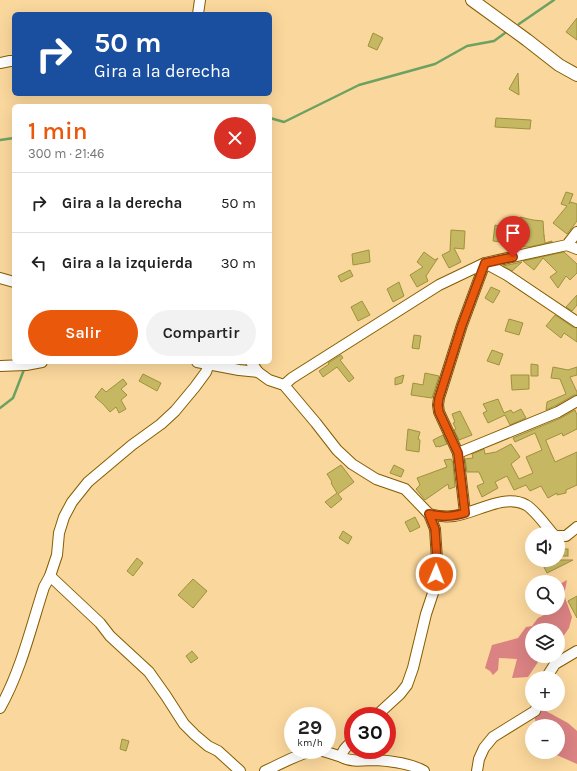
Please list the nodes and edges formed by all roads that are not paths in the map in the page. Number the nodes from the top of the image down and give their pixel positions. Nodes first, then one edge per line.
1 (200, 0) edge
2 (472, 0) edge
3 (198, 12) edge
4 (12, 61) edge
5 (0, 64) edge
6 (577, 75) edge
7 (577, 232) edge
8 (572, 247) edge
9 (485, 263) junction
10 (0, 278) edge
11 (12, 281) edge
12 (577, 322) edge
13 (31, 364) edge
14 (209, 364) joint
15 (252, 364) edge
16 (0, 366) edge
17 (258, 372) junction
18 (284, 385) junction
19 (577, 401) edge
20 (458, 453) junction
21 (465, 513) junction
22 (429, 514) junction
23 (548, 527) edge
24 (577, 527) edge
25 (565, 536) edge
26 (50, 576) junction
27 (577, 651) edge
28 (550, 671) edge
29 (386, 707) edge
30 (0, 708) edge
31 (535, 711) edge
32 (344, 750) edge
33 (336, 755) edge
34 (342, 757) junction
35 (288, 759) edge
36 (240, 771) edge
37 (265, 771) edge
38 (424, 771) edge
39 (477, 771) edge

1 - 3 street
2 - 6 main road
4 - 5 street
7 - 8 street
8 - 9 street
9 - 12 street
9 - 18 street
9 - 20 street
10 - 11 street
13 - 16 street
14 - 17 street
14 - 26 street
15 - 17 street
17 - 18 street
18 - 22 street
19 - 20 street
20 - 21 street
21 - 22 street
21 - 23 street
22 - 29 street
24 - 25 street
26 - 30 street
26 - 36 street
27 - 28 street
31 - 39 street
32 - 34 street
33 - 34 street
34 - 38 street
35 - 37 street

